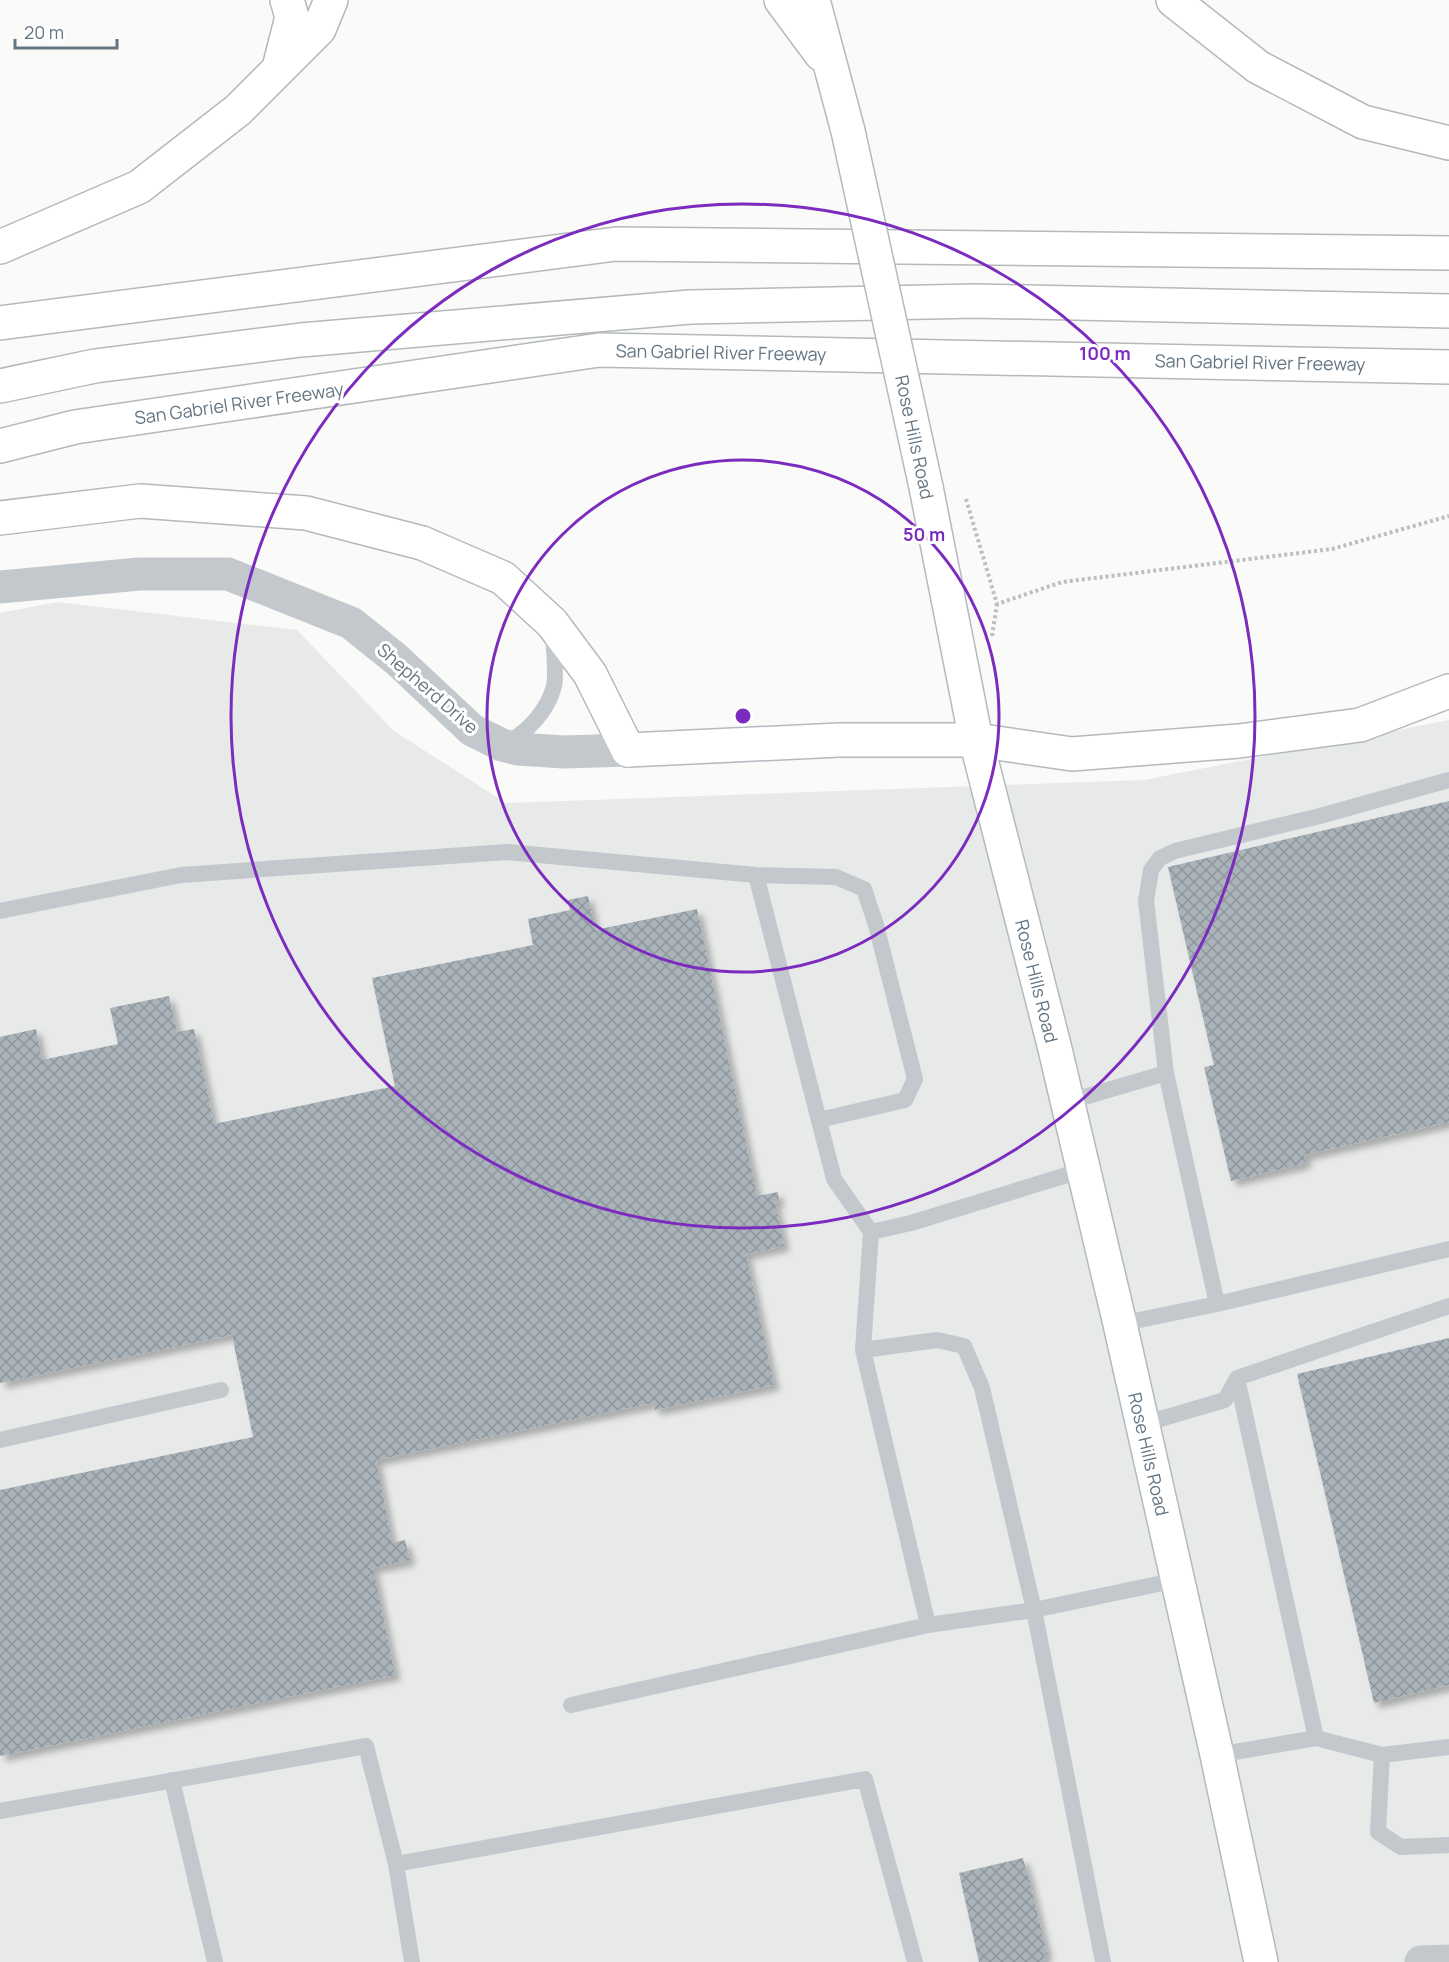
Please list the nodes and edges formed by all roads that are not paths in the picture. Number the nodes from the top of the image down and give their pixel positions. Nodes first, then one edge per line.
1 (287, 0) edge
2 (331, 0) edge
3 (781, 0) edge
4 (813, 0) edge
5 (1173, 0) edge
6 (831, 67) junction
7 (279, 69) junction
8 (1449, 143) edge
9 (0, 247) edge
10 (1449, 253) edge
11 (1449, 310) edge
12 (0, 323) edge
13 (1449, 367) edge
14 (0, 386) edge
15 (0, 446) edge
16 (0, 518) edge
17 (0, 587) edge
18 (552, 622) junction
19 (1449, 691) edge
20 (976, 740) junction
21 (502, 745) junction
22 (628, 750) junction
23 (1449, 780) edge
24 (756, 875) junction
25 (0, 911) edge
26 (1166, 1073) junction
27 (1067, 1102) junction
28 (819, 1120) junction
29 (1083, 1170) junction
30 (871, 1232) junction
31 (1449, 1249) edge
32 (1217, 1304) junction
33 (1449, 1306) edge
34 (1119, 1324) junction
35 (863, 1350) junction
36 (1237, 1378) junction
37 (220, 1390) dead end
38 (1143, 1424) junction
39 (0, 1440) edge
40 (1177, 1580) junction
41 (1034, 1610) junction
42 (928, 1625) junction
43 (572, 1705) dead end
44 (1316, 1738) junction
45 (1449, 1747) edge
46 (1217, 1755) junction
47 (1382, 1755) junction
48 (172, 1780) junction
49 (0, 1810) edge
50 (1449, 1845) edge
51 (396, 1864) junction
52 (1449, 1961) edge
53 (215, 1962) edge
54 (412, 1962) edge
55 (915, 1962) edge
56 (1103, 1962) edge
57 (1261, 1962) edge
58 (1421, 1962) edge

1 - 7 main road
2 - 7 main road
3 - 6 main road
4 - 6 main road, Rose Hills Road
5 - 8 main road
6 - 20 main road, Rose Hills Road, bridge
7 - 9 main road
10 - 12 main road
11 - 14 main road
13 - 15 main road, San Gabriel River Freeway
16 - 18 main road
17 - 21 street, Shepherd Drive
18 - 21 lane
18 - 22 main road
19 - 20 main road, Shepherd Drive
20 - 22 main road, Shepherd Drive
20 - 27 main road, Rose Hills Road
21 - 22 street, Shepherd Drive
23 - 26 lane
24 - 25 lane
24 - 28 lane
24 - 28 lane
26 - 27 lane
26 - 32 lane
27 - 29 main road, Rose Hills Road
28 - 30 lane
29 - 30 lane
29 - 34 main road, Rose Hills Road
30 - 35 lane
31 - 32 lane
32 - 34 lane
33 - 36 lane
34 - 38 main road, Rose Hills Road
35 - 41 lane
35 - 42 lane
36 - 38 lane
36 - 44 lane
37 - 39 lane
38 - 40 main road, Rose Hills Road
40 - 41 lane
40 - 46 main road, Rose Hills Road
41 - 42 lane
41 - 56 lane
42 - 43 lane
44 - 46 lane
44 - 47 lane
45 - 47 lane
46 - 57 main road, Rose Hills Road
47 - 50 lane
48 - 49 lane
48 - 51 lane
48 - 53 lane
51 - 54 lane
51 - 55 lane
52 - 58 street

